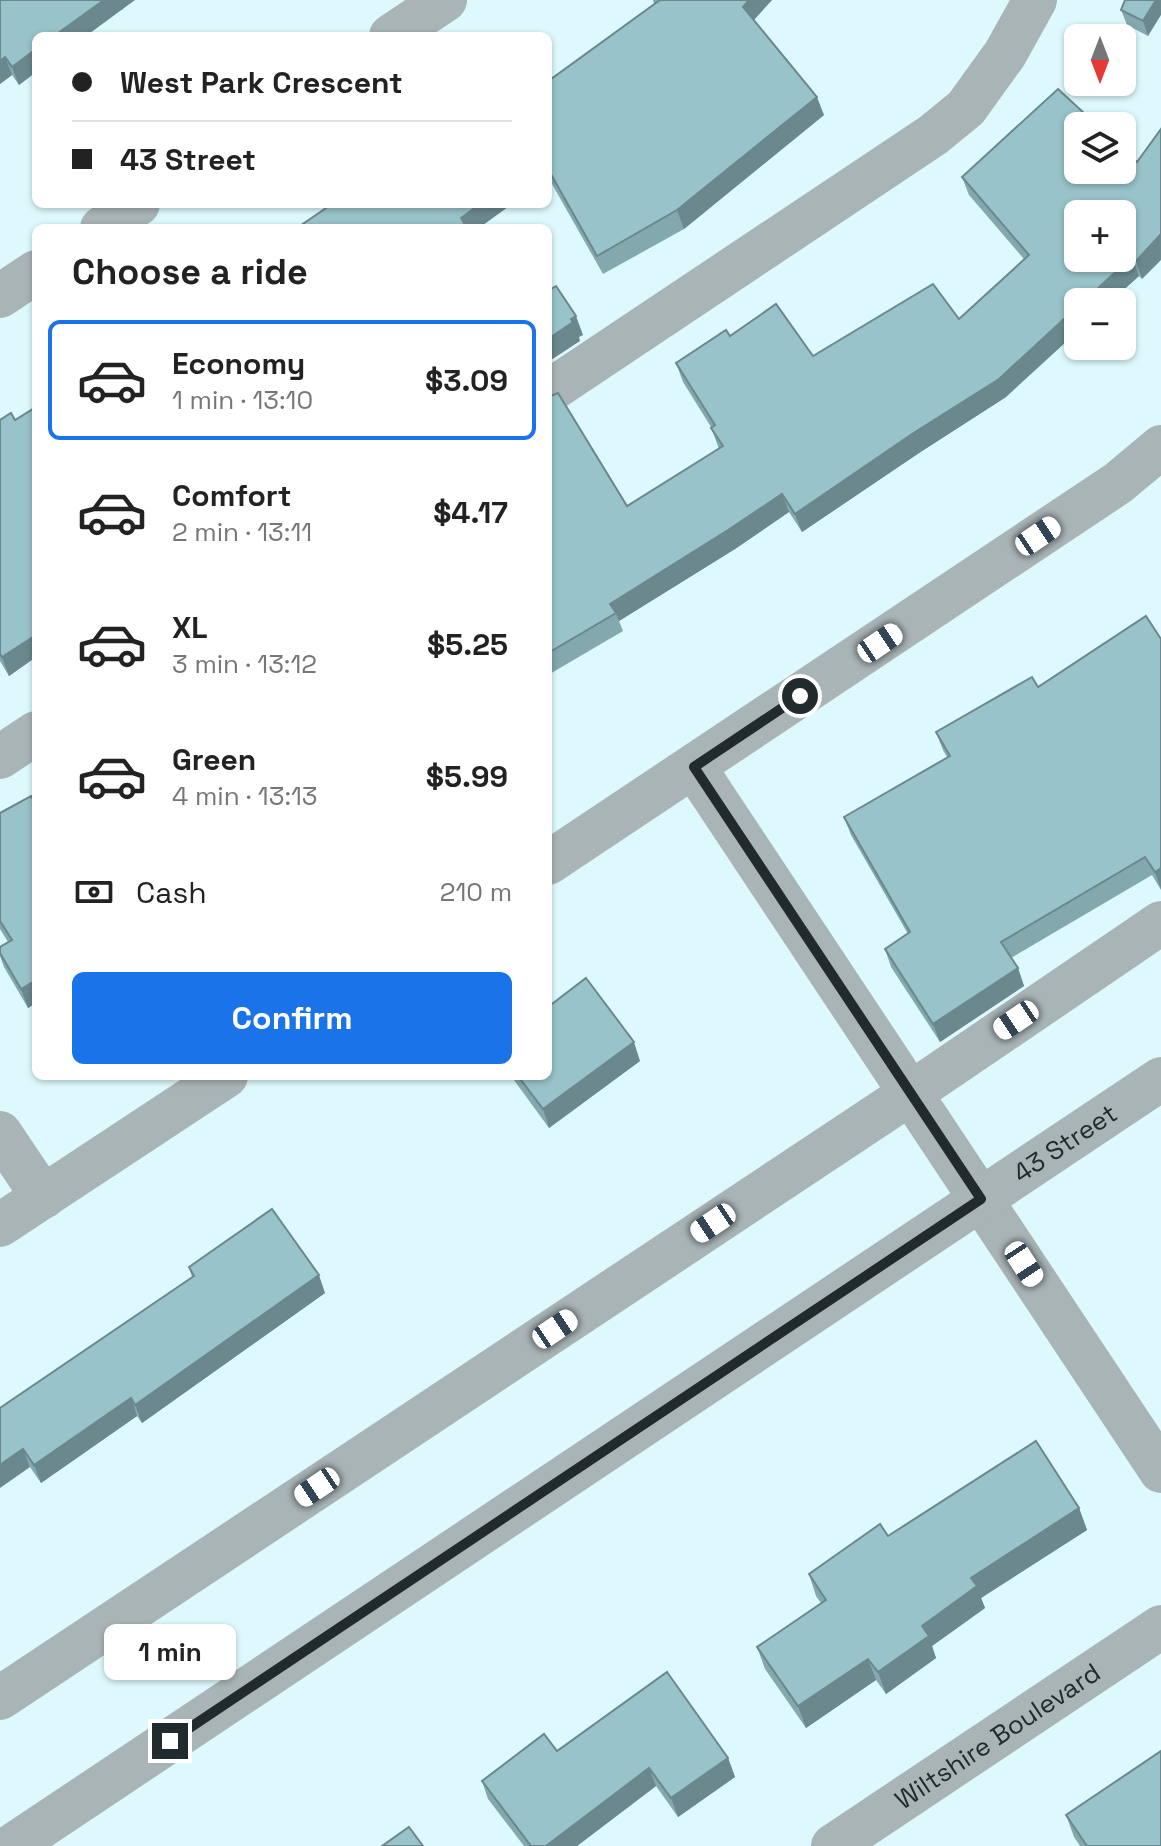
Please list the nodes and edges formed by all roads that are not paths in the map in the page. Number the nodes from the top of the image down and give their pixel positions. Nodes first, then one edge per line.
1 (445, 0) edge
2 (1035, 0) edge
3 (397, 32) edge
4 (132, 208) edge
5 (108, 224) edge
6 (32, 275) edge
7 (0, 296) edge
8 (552, 389) edge
9 (1161, 447) edge
10 (32, 736) edge
11 (0, 757) edge
12 (694, 767) junction
13 (552, 860) edge
14 (1161, 923) edge
15 (1161, 1079) edge
16 (220, 1080) edge
17 (911, 1093) junction
18 (0, 1133) edge
19 (43, 1197) junction
20 (981, 1199) junction
21 (0, 1225) edge
22 (1161, 1471) edge
23 (1161, 1627) edge
24 (0, 1698) edge
25 (12, 1846) edge
26 (833, 1846) edge

1 - 3 street
2 - 8 street
4 - 5 street
6 - 7 street
9 - 12 street
10 - 11 street
12 - 13 street
12 - 17 street
14 - 17 street
15 - 20 street, 43 Street
16 - 19 street
17 - 20 street
17 - 24 street
18 - 19 street
19 - 21 street
20 - 22 street
20 - 25 street, 43 Street
23 - 26 street, Wiltshire Boulevard

